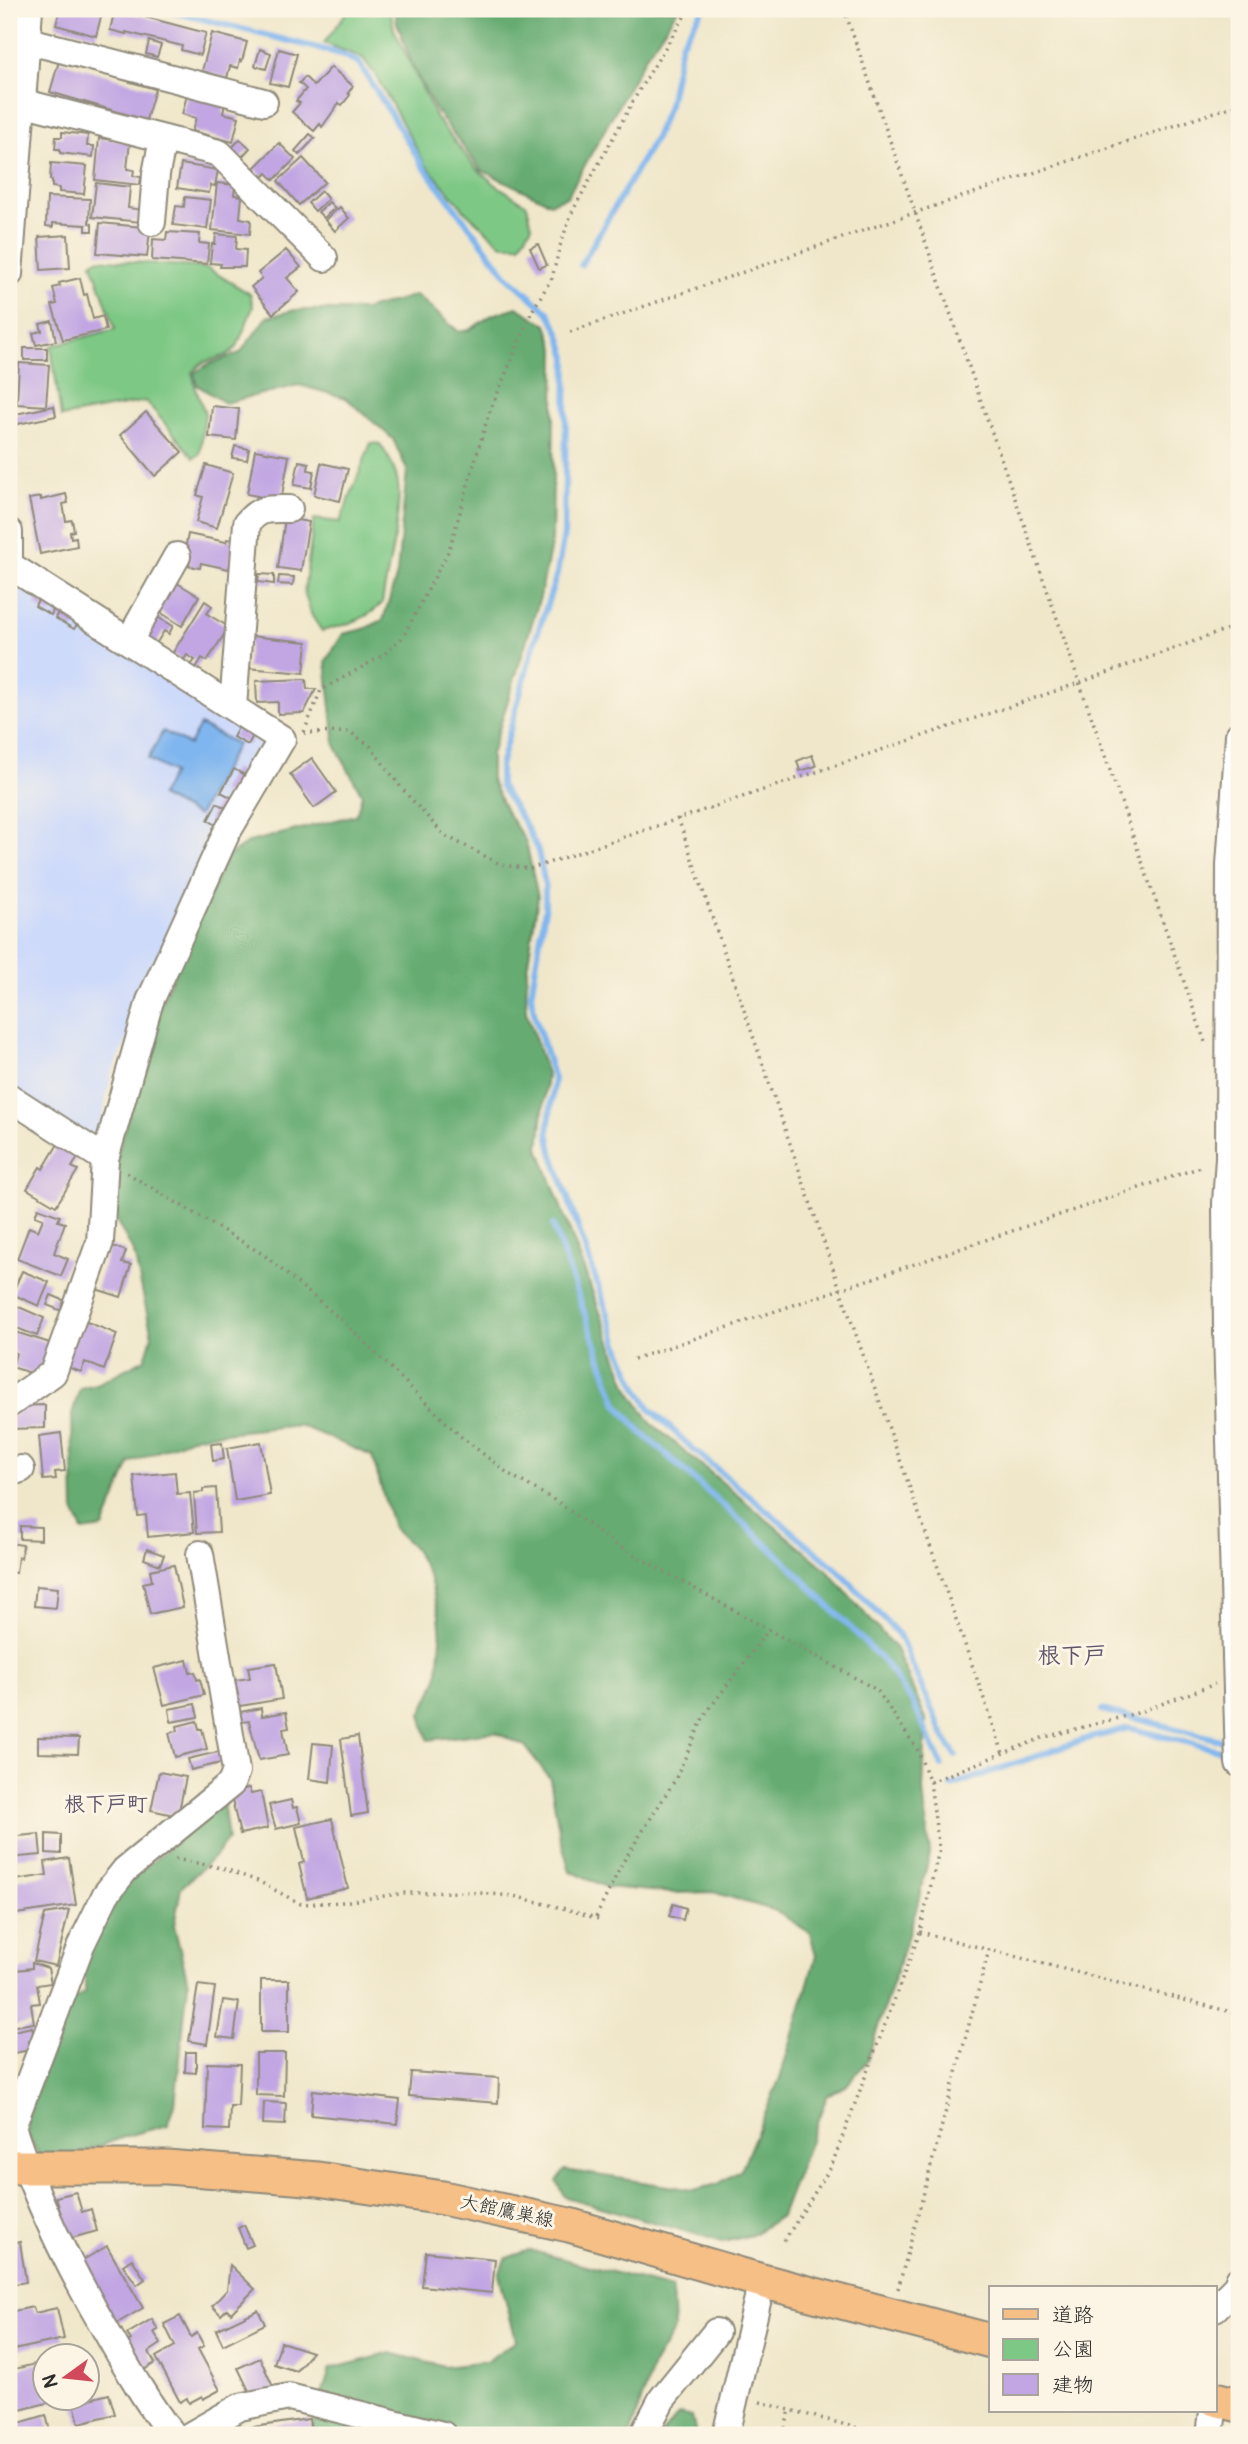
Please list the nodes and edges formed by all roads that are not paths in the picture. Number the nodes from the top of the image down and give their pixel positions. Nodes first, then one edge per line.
1 (29, 9) edge
2 (17, 37) edge
3 (264, 102) dead end
4 (21, 103) junction
5 (163, 139) junction
6 (152, 222) dead end
7 (324, 258) dead end
8 (9, 274) edge
9 (289, 509) dead end
10 (9, 532) edge
11 (177, 556) dead end
12 (9, 565) edge
13 (129, 641) junction
14 (233, 707) junction
15 (1239, 735) edge
16 (9, 1097) edge
17 (1232, 1149) edge
18 (105, 1159) junction
19 (9, 1404) edge
20 (200, 1554) dead end
21 (1238, 1676) edge
22 (1239, 1763) edge
23 (10, 2122) edge
24 (16, 2166) edge
25 (1239, 2280) edge
26 (762, 2281) junction
27 (1216, 2307) edge
28 (716, 2332) dead end
29 (989, 2340) edge
30 (1216, 2399) edge
31 (1239, 2405) edge
32 (1213, 2412) edge
33 (172, 2435) edge
34 (191, 2435) edge
35 (443, 2435) edge
36 (643, 2435) edge
37 (726, 2435) edge
38 (1210, 2435) edge

1 - 2 street
2 - 3 street
2 - 4 street
4 - 5 street
4 - 8 street
5 - 6 street
5 - 7 street
9 - 14 street
10 - 12 street
11 - 13 street
12 - 13 street
13 - 14 street
14 - 18 street
15 - 17 street
16 - 18 street
17 - 21 street
18 - 19 street
20 - 23 street
21 - 22 street
23 - 24 street
24 - 26 main road, 大館鷹巣線
24 - 33 street
25 - 27 street
26 - 29 main road, 大館鷹巣線
26 - 37 street
28 - 36 street
30 - 31 main road
32 - 38 street
34 - 35 street

